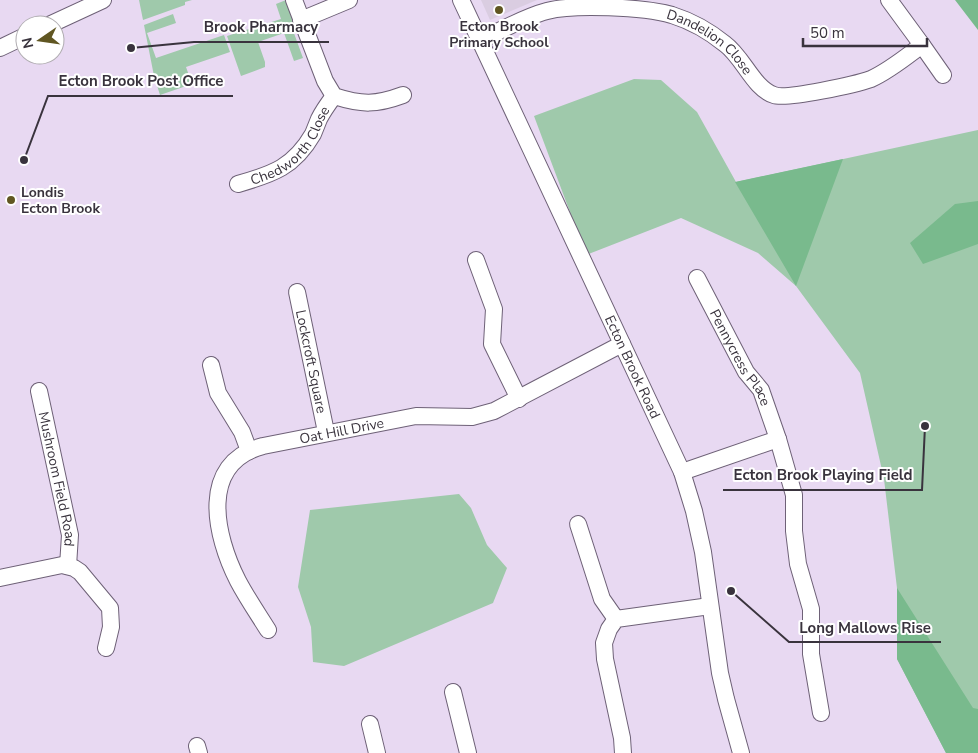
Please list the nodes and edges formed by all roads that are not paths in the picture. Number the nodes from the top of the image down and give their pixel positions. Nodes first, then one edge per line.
1 (103, 0) edge
2 (294, 0) edge
3 (349, 0) edge
4 (462, 0) edge
5 (889, 0) edge
6 (65, 18) edge
7 (302, 20) junction
8 (481, 40) junction
9 (15, 41) edge
10 (922, 45) junction
11 (0, 48) edge
12 (943, 74) dead end
13 (403, 95) dead end
14 (334, 96) junction
15 (238, 184) dead end
16 (476, 260) dead end
17 (697, 278) dead end
18 (297, 292) dead end
19 (622, 344) junction
20 (212, 365) dead end
21 (39, 391) dead end
22 (519, 399) junction
23 (326, 432) junction
24 (778, 440) junction
25 (249, 451) junction
26 (682, 472) junction
27 (578, 524) dead end
28 (68, 566) junction
29 (0, 578) edge
30 (710, 606) junction
31 (616, 619) junction
32 (268, 630) dead end
33 (106, 648) dead end
34 (453, 692) dead end
35 (821, 714) dead end
36 (370, 724) dead end
37 (377, 753) edge
38 (468, 753) edge
39 (623, 753) edge
40 (741, 753) edge

1 - 6 street
2 - 7 street, Chedworth Close
3 - 7 street
4 - 8 street, Ecton Brook Road
5 - 10 street
7 - 14 street, Chedworth Close
8 - 10 street, Dandelion Close
8 - 19 street, Ecton Brook Road
9 - 11 street
10 - 12 street
13 - 14 street, Chedworth Close
14 - 15 street, Chedworth Close
16 - 22 street
17 - 24 street, Pennycress Place
18 - 23 street, Lockcroft Square
19 - 22 street, Oat Hill Drive
19 - 26 street, Ecton Brook Road
20 - 25 street
21 - 28 street, Mushroom Field Road
22 - 23 street, Oat Hill Drive
23 - 25 street, Oat Hill Drive
24 - 26 street
24 - 35 street, Pennycress Place
25 - 32 street, Oat Hill Drive
26 - 30 street, Ecton Brook Road
27 - 31 street
28 - 29 street, Mushroom Field Road
28 - 33 street, Mushroom Field Road
30 - 31 street
30 - 40 street, Ecton Brook Road
31 - 39 street
34 - 38 street
36 - 37 street

